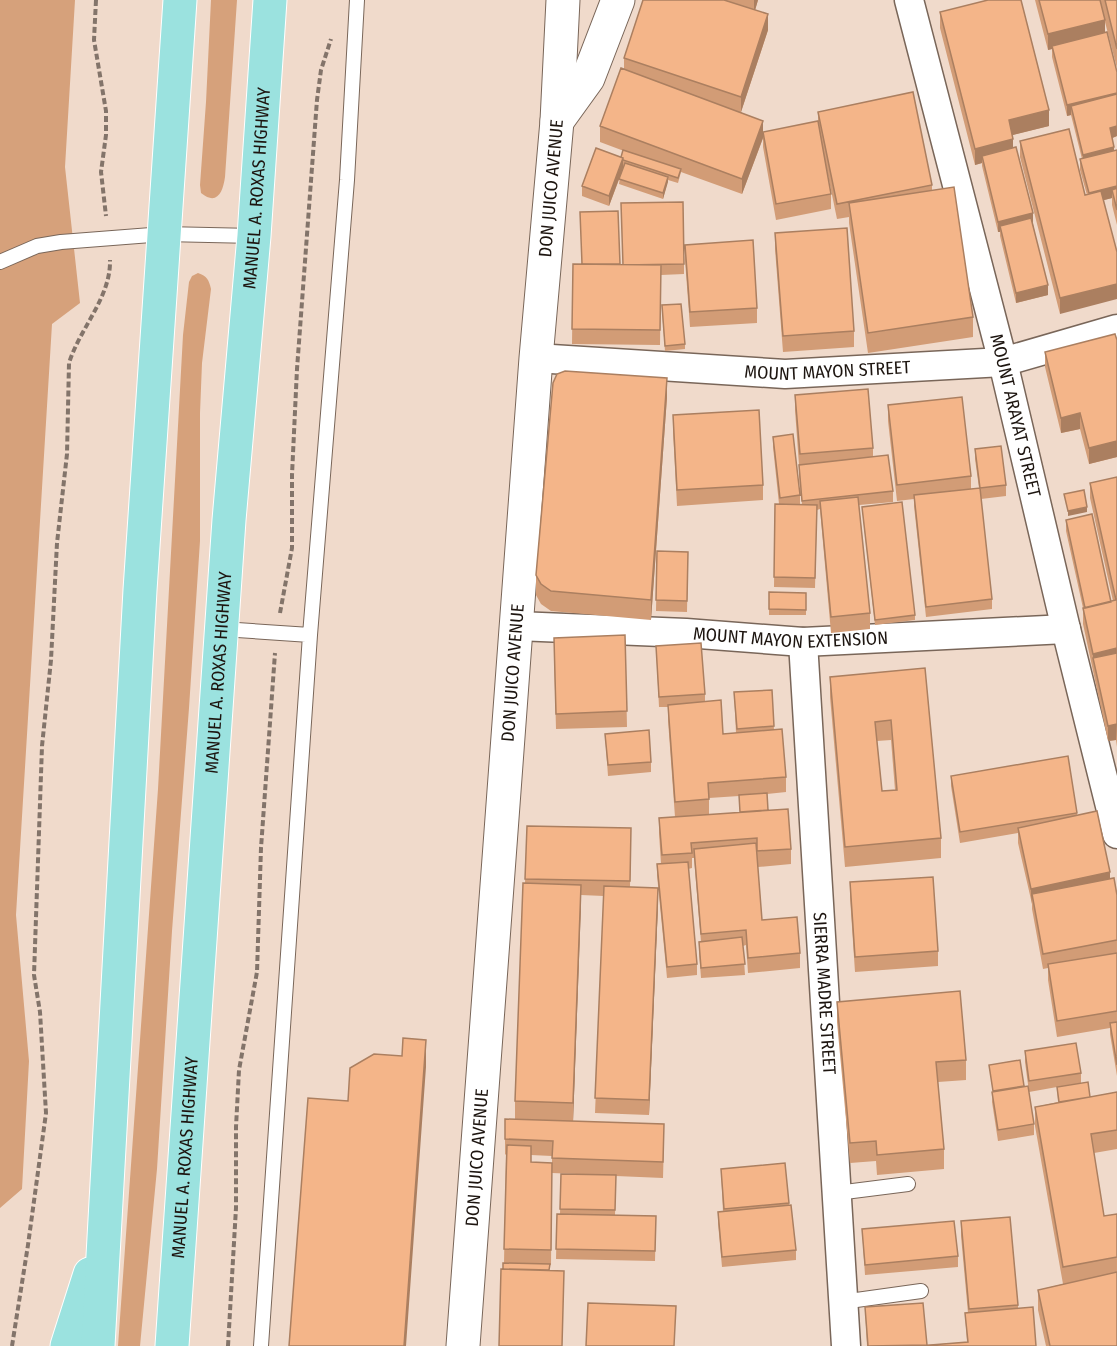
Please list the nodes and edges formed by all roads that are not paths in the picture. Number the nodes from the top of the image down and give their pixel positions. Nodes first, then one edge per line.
1 (180, 0) edge
2 (270, 0) edge
3 (357, 0) edge
4 (563, 0) edge
5 (618, 0) edge
6 (909, 0) edge
7 (557, 121) junction
8 (164, 234) junction
9 (254, 236) junction
10 (0, 262) edge
11 (1117, 329) edge
12 (536, 358) junction
13 (1003, 362) junction
14 (517, 626) junction
15 (222, 629) junction
16 (1066, 629) junction
17 (310, 635) junction
18 (802, 642) junction
19 (1117, 834) edge
20 (908, 1184) dead end
21 (837, 1192) junction
22 (103, 1233) junction
23 (921, 1291) dead end
24 (842, 1302) junction
25 (67, 1346) edge
26 (98, 1346) edge
27 (172, 1346) edge
28 (261, 1346) edge
29 (463, 1346) edge
30 (846, 1346) edge

1 - 8 main road
2 - 9 main road, MANUEL A. ROXAS HIGHWAY
3 - 17 lane
4 - 7 main road, DON JUICO AVENUE
5 - 7 main road
6 - 13 street, MOUNT ARAYAT STREET
7 - 12 main road, DON JUICO AVENUE
8 - 9 lane
8 - 10 lane
8 - 22 main road
9 - 15 main road, MANUEL A. ROXAS HIGHWAY
11 - 13 street, MOUNT MAYON STREET
12 - 13 street, MOUNT MAYON STREET
12 - 14 main road, DON JUICO AVENUE
13 - 16 street, MOUNT ARAYAT STREET
14 - 18 street, MOUNT MAYON EXTENSION
14 - 29 main road, DON JUICO AVENUE
15 - 17 lane
15 - 27 main road, MANUEL A. ROXAS HIGHWAY
16 - 18 street, MOUNT MAYON EXTENSION
16 - 19 street, MOUNT ARAYAT STREET
17 - 28 lane
18 - 21 street, SIERRA MADRE STREET
20 - 21 lane
21 - 24 street, SIERRA MADRE STREET
22 - 25 main road
22 - 26 main road
23 - 24 lane
24 - 30 street, SIERRA MADRE STREET

